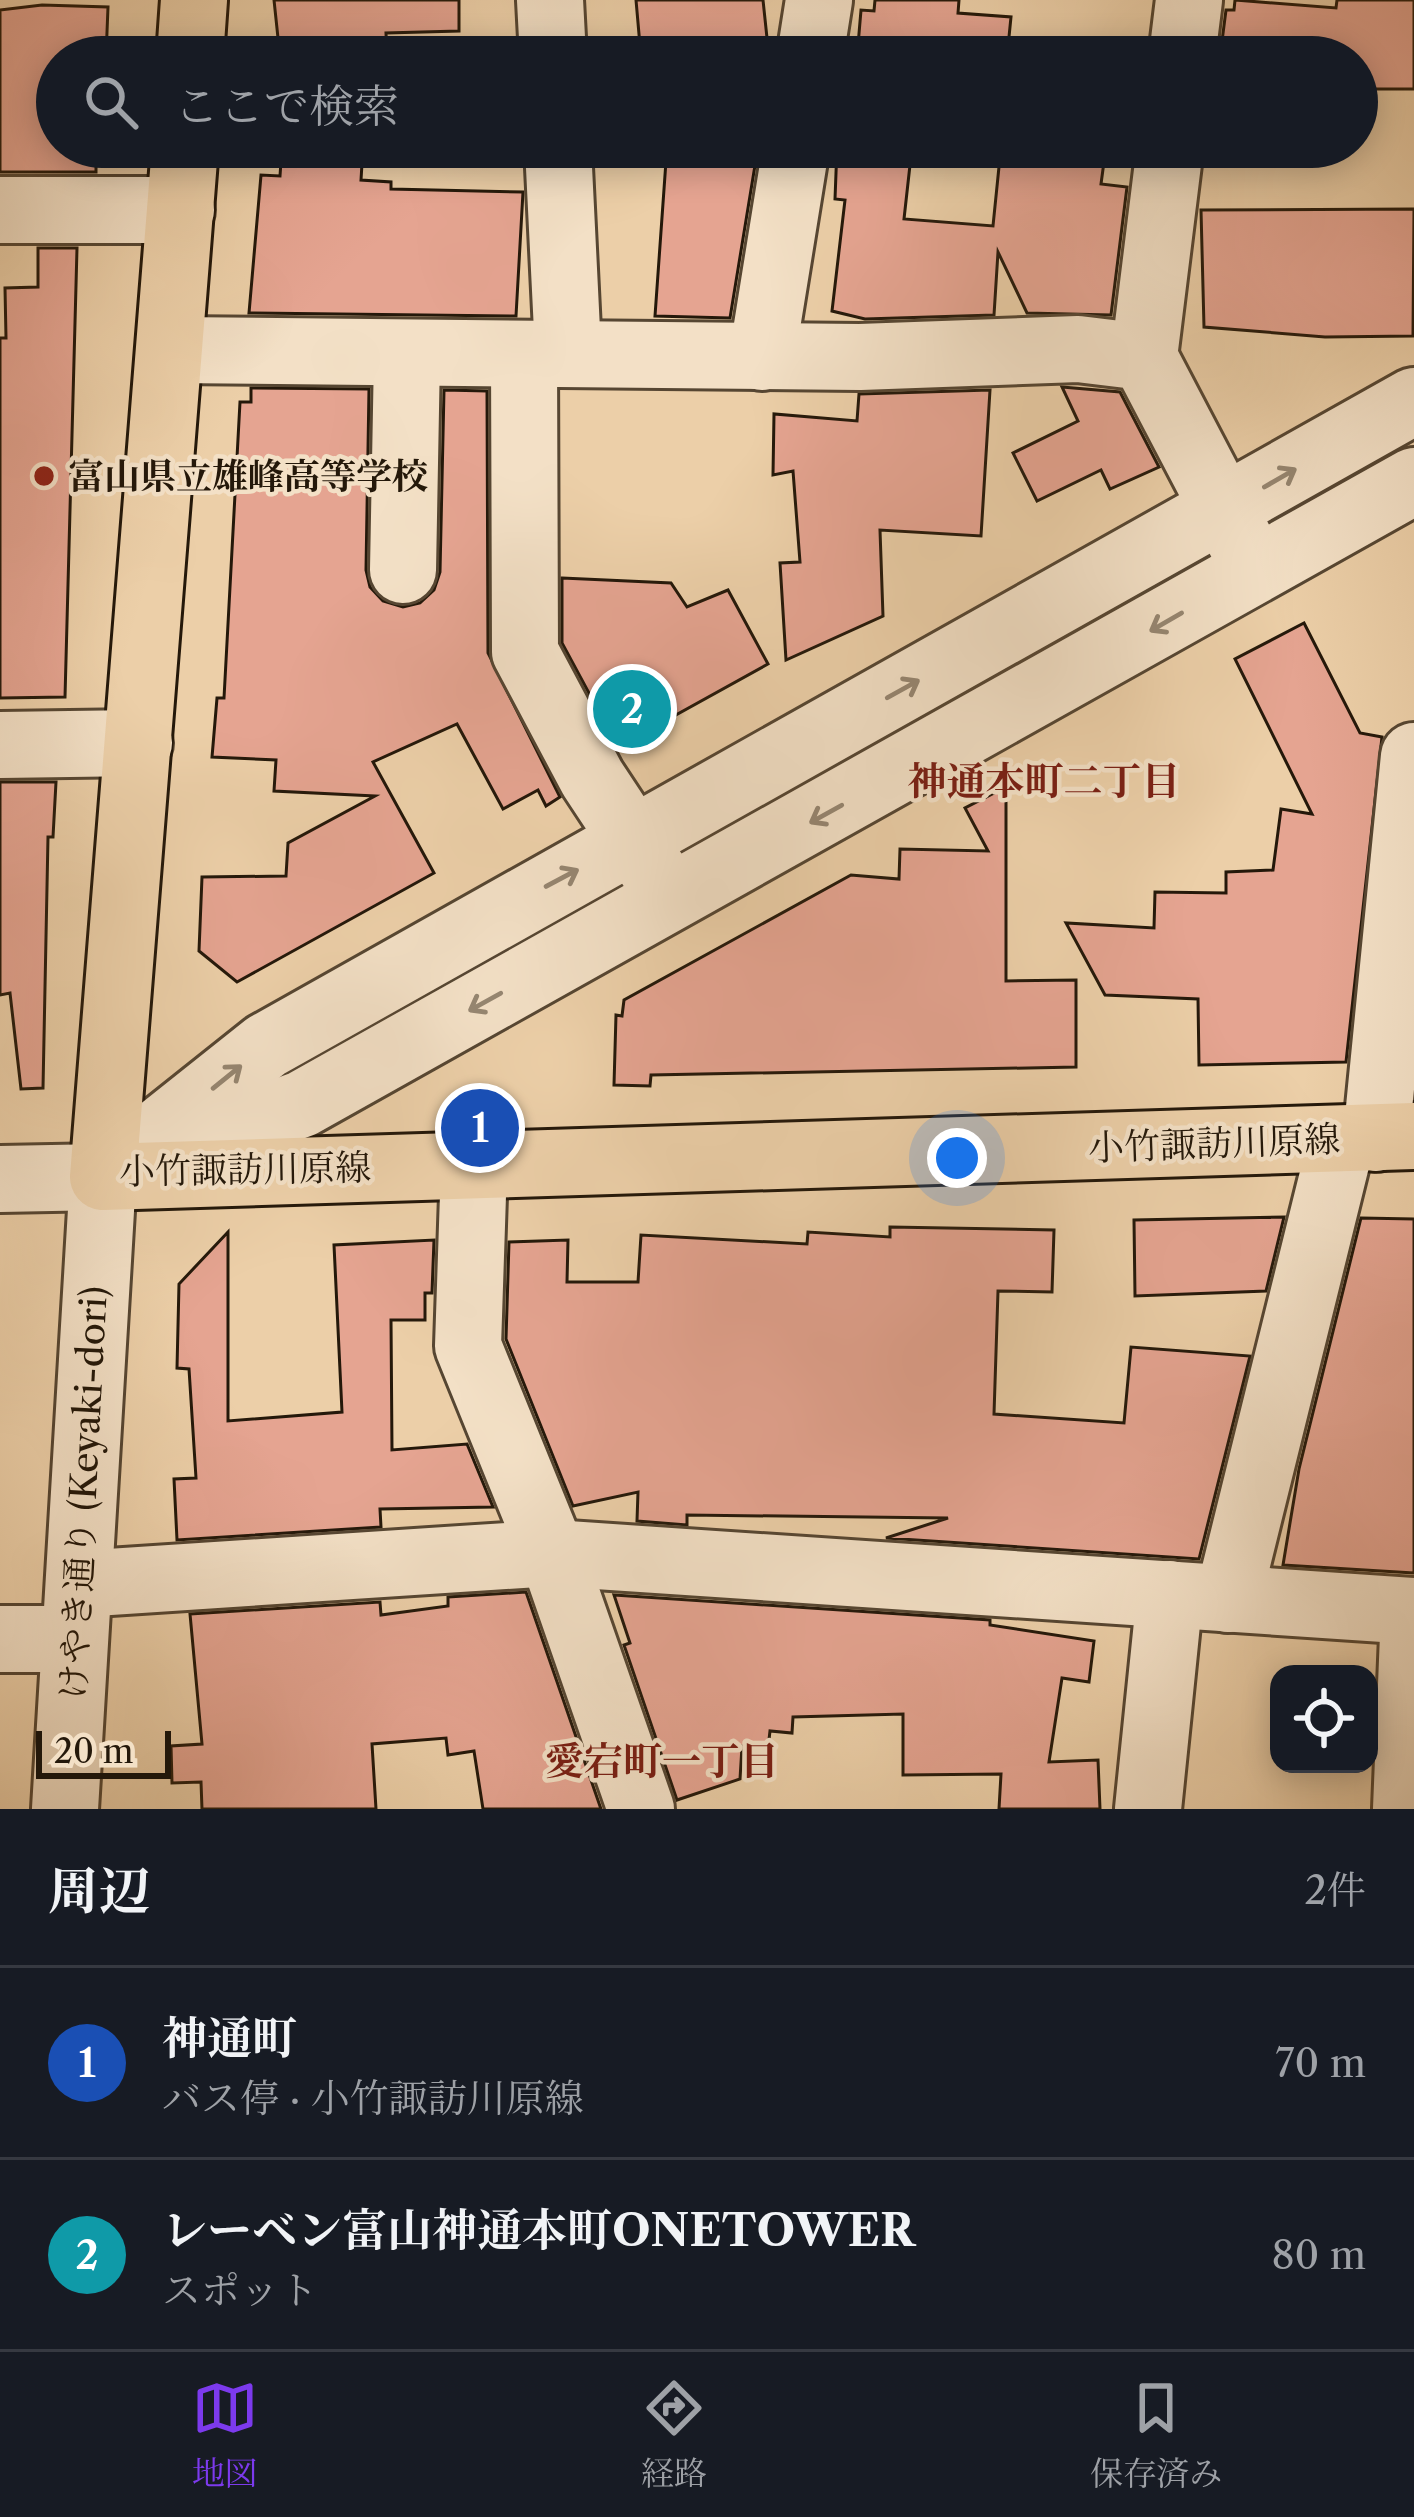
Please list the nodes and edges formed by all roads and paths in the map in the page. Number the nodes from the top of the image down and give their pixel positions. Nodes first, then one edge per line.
1 (194, 0) edge
2 (550, 0) edge
3 (819, 0) edge
4 (1189, 0) edge
5 (191, 36) edge
6 (552, 36) edge
7 (813, 36) edge
8 (1185, 36) edge
9 (557, 168) edge
10 (793, 168) edge
11 (1167, 168) edge
12 (183, 179) edge
13 (0, 210) edge
14 (172, 350) junction
15 (546, 353) junction
16 (407, 356) junction
17 (762, 357) junction
18 (1144, 357) junction
19 (1414, 401) edge
20 (1414, 481) edge
21 (1225, 509) junction
22 (403, 570) dead end
23 (1256, 571) junction
24 (140, 742) junction
25 (0, 745) edge
26 (1413, 767) edge
27 (634, 840) junction
28 (671, 899) junction
29 (1377, 1138) edge
30 (474, 1165) junction
31 (103, 1177) junction
32 (0, 1179) edge
33 (552, 1552) junction
34 (1199, 1597) junction
35 (1414, 1611) edge
36 (76, 1612) junction
37 (0, 1639) edge
38 (65, 1809) edge
39 (641, 1809) edge
40 (1148, 1809) edge
41 (1406, 1809) edge

1 - 5 main road
2 - 6 street
3 - 7 street
4 - 8 street
9 - 15 street
10 - 17 street
11 - 18 street
12 - 13 street
12 - 14 main road, 小竹諏訪川原線
14 - 16 street
14 - 24 main road, 小竹諏訪川原線
15 - 16 street
15 - 17 street
15 - 27 street
16 - 22 street
17 - 18 street
18 - 21 street
21 -> 19 street
20 - 23 street
21 - 23 street
27 -> 21 street
23 -> 28 street
24 - 25 street
24 - 31 main road, 小竹諏訪川原線
26 - 29 street
27 - 28 street
31 -> 27 street
28 -> 31 street
29 - 30 main road, 小竹諏訪川原線
29 - 34 street
30 - 31 main road, 小竹諏訪川原線
30 - 33 street
31 - 32 street
31 - 36 street, けやき通り (Keyaki-dori)
33 - 34 street
33 - 36 street
33 - 39 street
34 - 35 street
34 - 40 street
35 - 41 street
36 - 37 street
36 - 38 street, けやき通り (Keyaki-dori)

